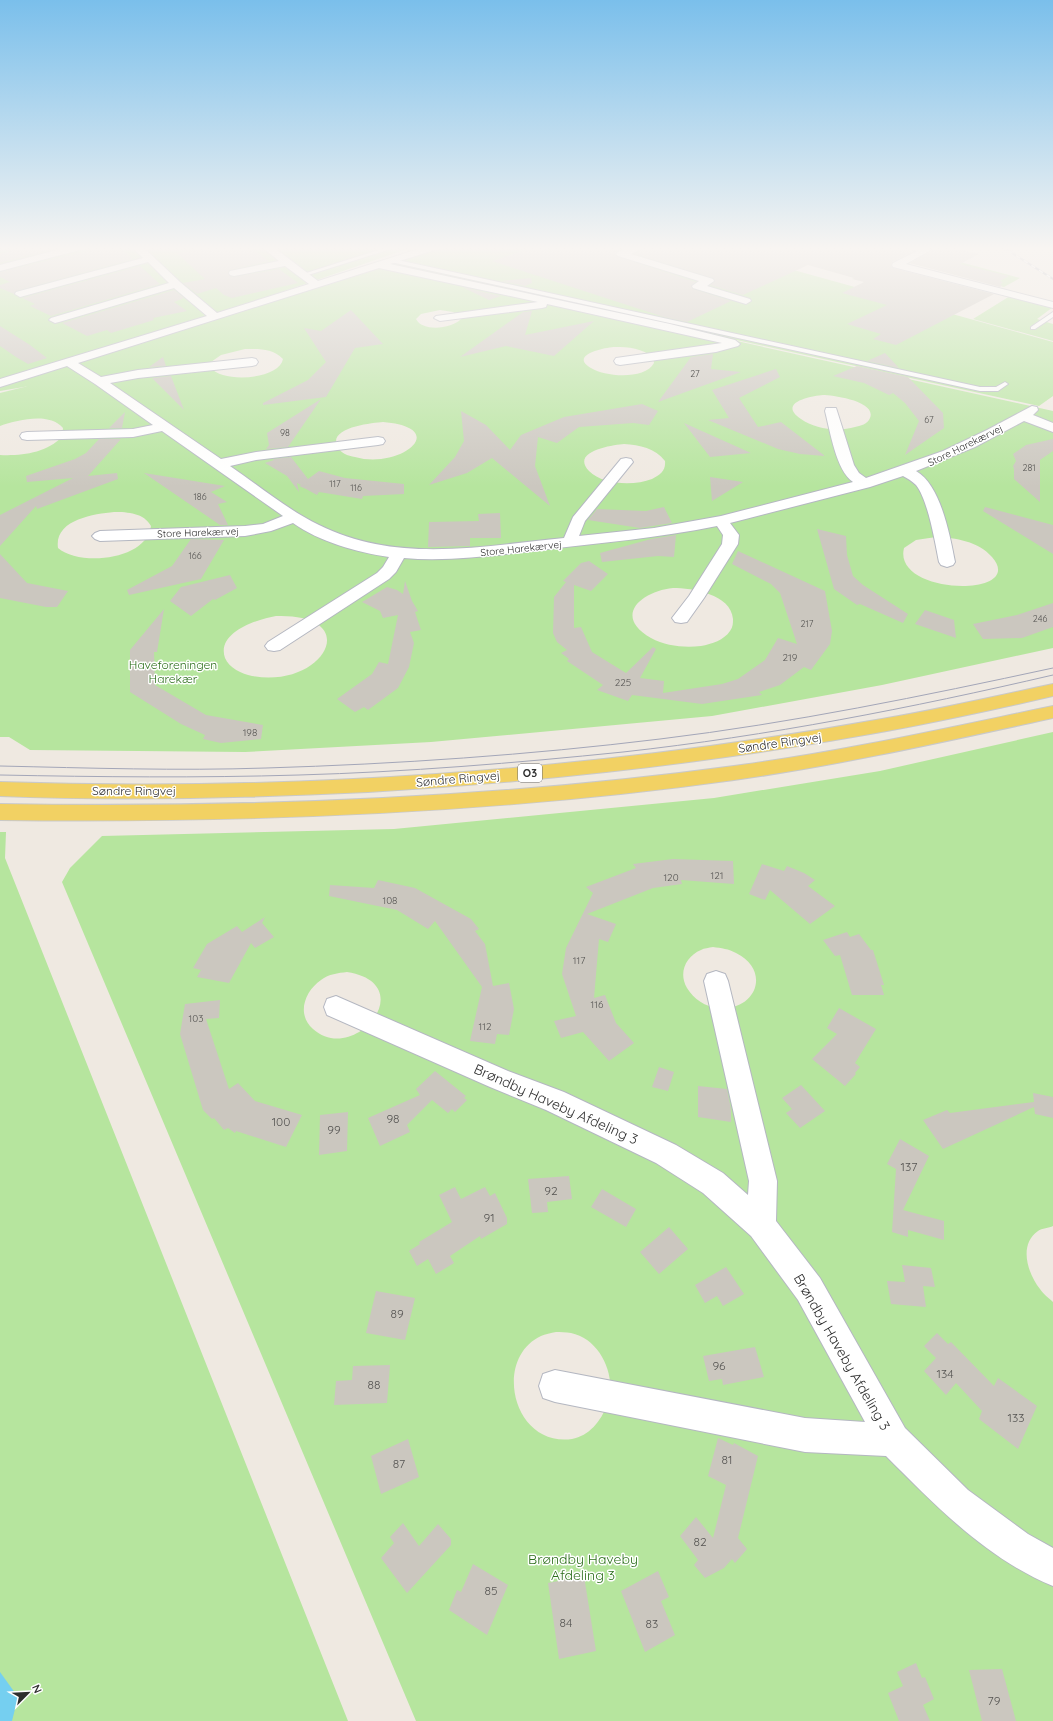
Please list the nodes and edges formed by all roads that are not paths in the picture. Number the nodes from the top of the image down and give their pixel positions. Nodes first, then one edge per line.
1 (185, 326) edge
2 (667, 326) edge
3 (690, 326) edge
4 (1035, 326) edge
5 (1032, 328) dead end
6 (620, 361) dead end
7 (68, 362) junction
8 (252, 362) dead end
9 (6, 369) dead end
10 (17, 378) junction
11 (99, 381) junction
12 (0, 383) edge
13 (1005, 384) dead end
14 (832, 411) dead end
15 (163, 426) junction
16 (1053, 428) edge
17 (27, 436) dead end
18 (378, 441) dead end
19 (626, 462) dead end
20 (219, 464) junction
21 (906, 472) junction
22 (865, 484) junction
23 (294, 517) junction
24 (721, 521) junction
25 (100, 536) dead end
26 (572, 542) junction
27 (398, 554) junction
28 (947, 562) dead end
29 (681, 618) dead end
30 (274, 646) dead end
31 (1053, 690) edge
32 (1053, 712) edge
33 (0, 789) edge
34 (0, 812) edge
35 (716, 981) dead end
36 (336, 1007) dead end
37 (761, 1226) junction
38 (555, 1386) dead end
39 (893, 1440) junction
40 (1053, 1568) edge

1 - 7 street
2 - 6 street
3 - 13 lane
4 - 5 lane
7 - 10 street
7 - 11 street, Store Harekærvej
8 - 11 street
9 - 10 street
10 - 12 street
11 - 15 street, Store Harekærvej
14 - 22 street
15 - 17 street
15 - 20 street, Store Harekærvej
16 - 21 street, Store Harekærvej
18 - 20 street
19 - 26 street, Store Harekærvej
20 - 23 street, Store Harekærvej
21 - 22 street, Store Harekærvej
21 - 28 street, Store Harekærvej
22 - 24 street, Store Harekærvej
23 - 25 street, Store Harekærvej
23 - 27 street, Store Harekærvej
24 - 26 street, Store Harekærvej
24 - 29 street
26 - 27 street, Store Harekærvej
27 - 30 street
31 - 33 main road, Søndre Ringvej / O3
32 - 34 main road, Søndre Ringvej / O3
35 - 37 street
36 - 37 street, Brøndby Haveby Afdeling 3
37 - 39 street, Brøndby Haveby Afdeling 3
38 - 39 street, Brøndby Haveby Afdeling 3
39 - 40 street, Brøndby Haveby Afdeling 3

